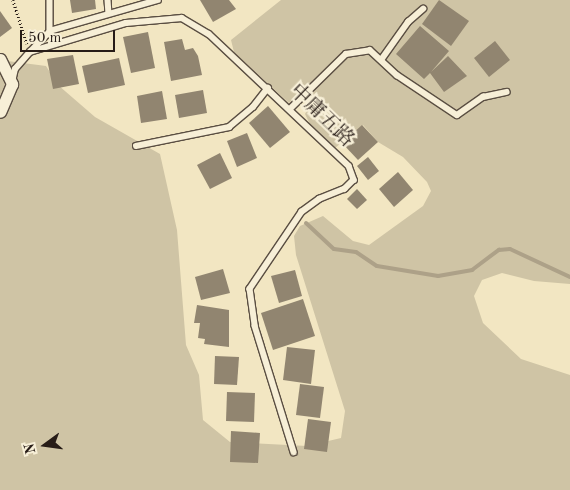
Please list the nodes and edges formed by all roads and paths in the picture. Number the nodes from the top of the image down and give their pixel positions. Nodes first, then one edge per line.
1 (13, 0) edge
2 (50, 0) edge
3 (108, 0) edge
4 (158, 0) edge
5 (423, 9) dead end
6 (109, 14) junction
7 (50, 31) junction
8 (30, 52) junction
9 (1, 60) edge
10 (381, 60) junction
11 (12, 84) junction
12 (268, 88) junction
13 (506, 92) dead end
14 (290, 109) junction
15 (0, 112) edge
16 (136, 146) dead end
17 (294, 452) dead end

1 - 8 path
2 - 7 lane
3 - 6 lane
4 - 6 lane
5 - 10 lane
6 - 7 lane
7 - 8 lane
8 - 11 lane
8 - 12 lane, 中庸五路
9 - 11 street
10 - 13 lane
10 - 14 lane
11 - 15 street
12 - 14 lane, 中庸五路
12 - 16 lane
14 - 17 lane, 中庸五路

